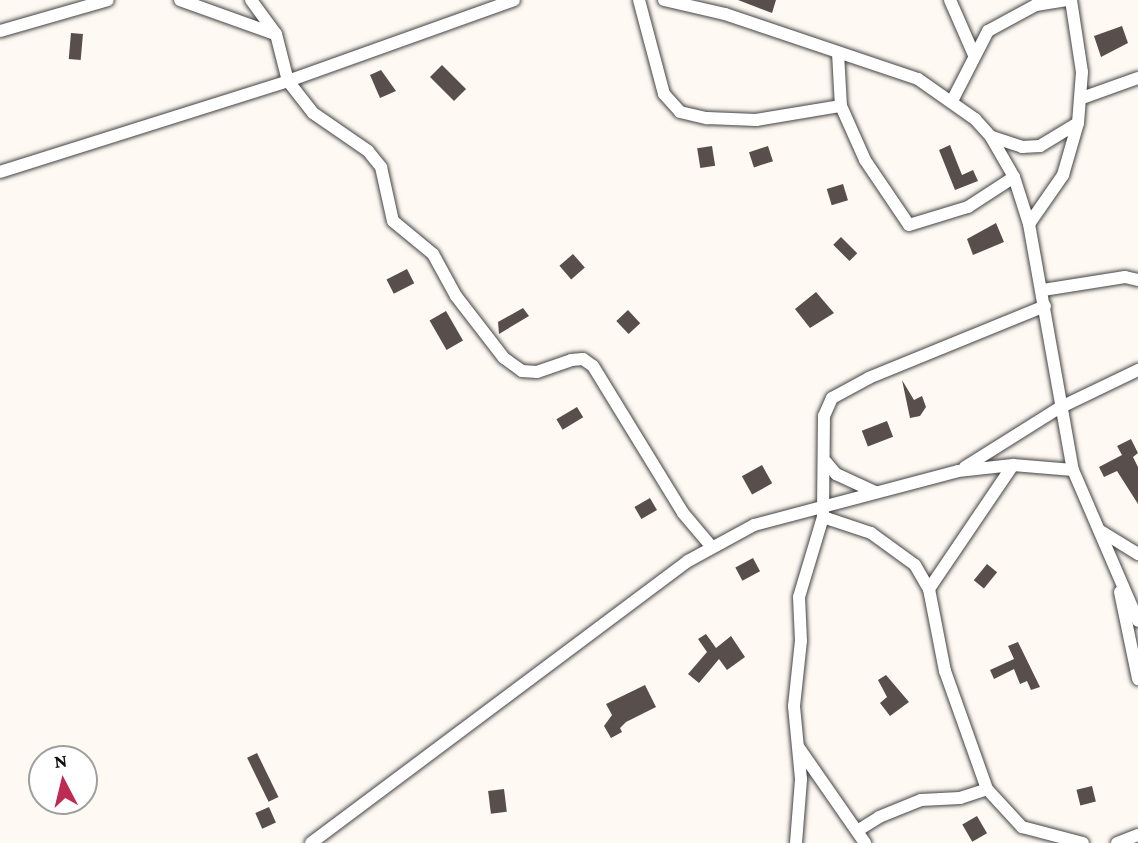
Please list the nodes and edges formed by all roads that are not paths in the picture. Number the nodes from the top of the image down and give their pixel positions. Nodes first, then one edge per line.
1 (108, 0) edge
2 (180, 0) edge
3 (251, 0) edge
4 (514, 0) edge
5 (639, 0) edge
6 (664, 0) edge
7 (950, 0) edge
8 (1069, 0) edge
9 (0, 30) edge
10 (276, 34) junction
11 (838, 53) junction
12 (974, 55) junction
13 (1138, 78) edge
14 (288, 81) junction
15 (1082, 98) junction
16 (952, 101) junction
17 (841, 106) junction
18 (1078, 122) junction
19 (991, 137) junction
20 (0, 172) edge
21 (1014, 177) junction
22 (1029, 224) junction
23 (1138, 279) edge
24 (1043, 289) junction
25 (1045, 306) junction
26 (1138, 370) edge
27 (1059, 408) junction
28 (825, 462) junction
29 (1013, 465) junction
30 (1073, 470) junction
31 (958, 471) junction
32 (876, 492) junction
33 (823, 511) junction
34 (1099, 530) junction
35 (711, 546) junction
36 (1138, 554) edge
37 (1118, 578) junction
38 (929, 589) junction
39 (1138, 621) edge
40 (1138, 679) edge
41 (799, 748) junction
42 (988, 789) junction
43 (857, 831) junction
44 (1138, 835) edge
45 (1042, 838) edge
46 (312, 843) edge
47 (796, 843) edge
48 (865, 843) edge
49 (1083, 843) edge
50 (1117, 843) edge

1 - 9 street
2 - 10 street
3 - 10 street
4 - 14 street
5 - 17 street
6 - 11 street
7 - 12 street
8 - 12 street
8 - 15 street
10 - 14 street
11 - 16 street
11 - 17 street
12 - 16 street
13 - 15 street
14 - 20 street
14 - 35 street
15 - 18 street
16 - 19 street
17 - 21 street
18 - 19 street
18 - 22 street
19 - 21 street
21 - 22 street
22 - 24 street
23 - 24 street
24 - 25 street
25 - 27 street
25 - 28 street
26 - 27 street
27 - 30 street
27 - 31 street
28 - 32 street
28 - 33 street
29 - 30 street
29 - 31 street
29 - 38 street
30 - 34 street
31 - 32 street
32 - 33 street
33 - 35 street
33 - 38 street
33 - 41 street
34 - 36 street
34 - 37 street
35 - 46 street
37 - 39 street
37 - 40 street
38 - 42 street
41 - 43 street
41 - 47 street
42 - 43 street
42 - 45 street
43 - 48 street
44 - 50 street
45 - 49 street

